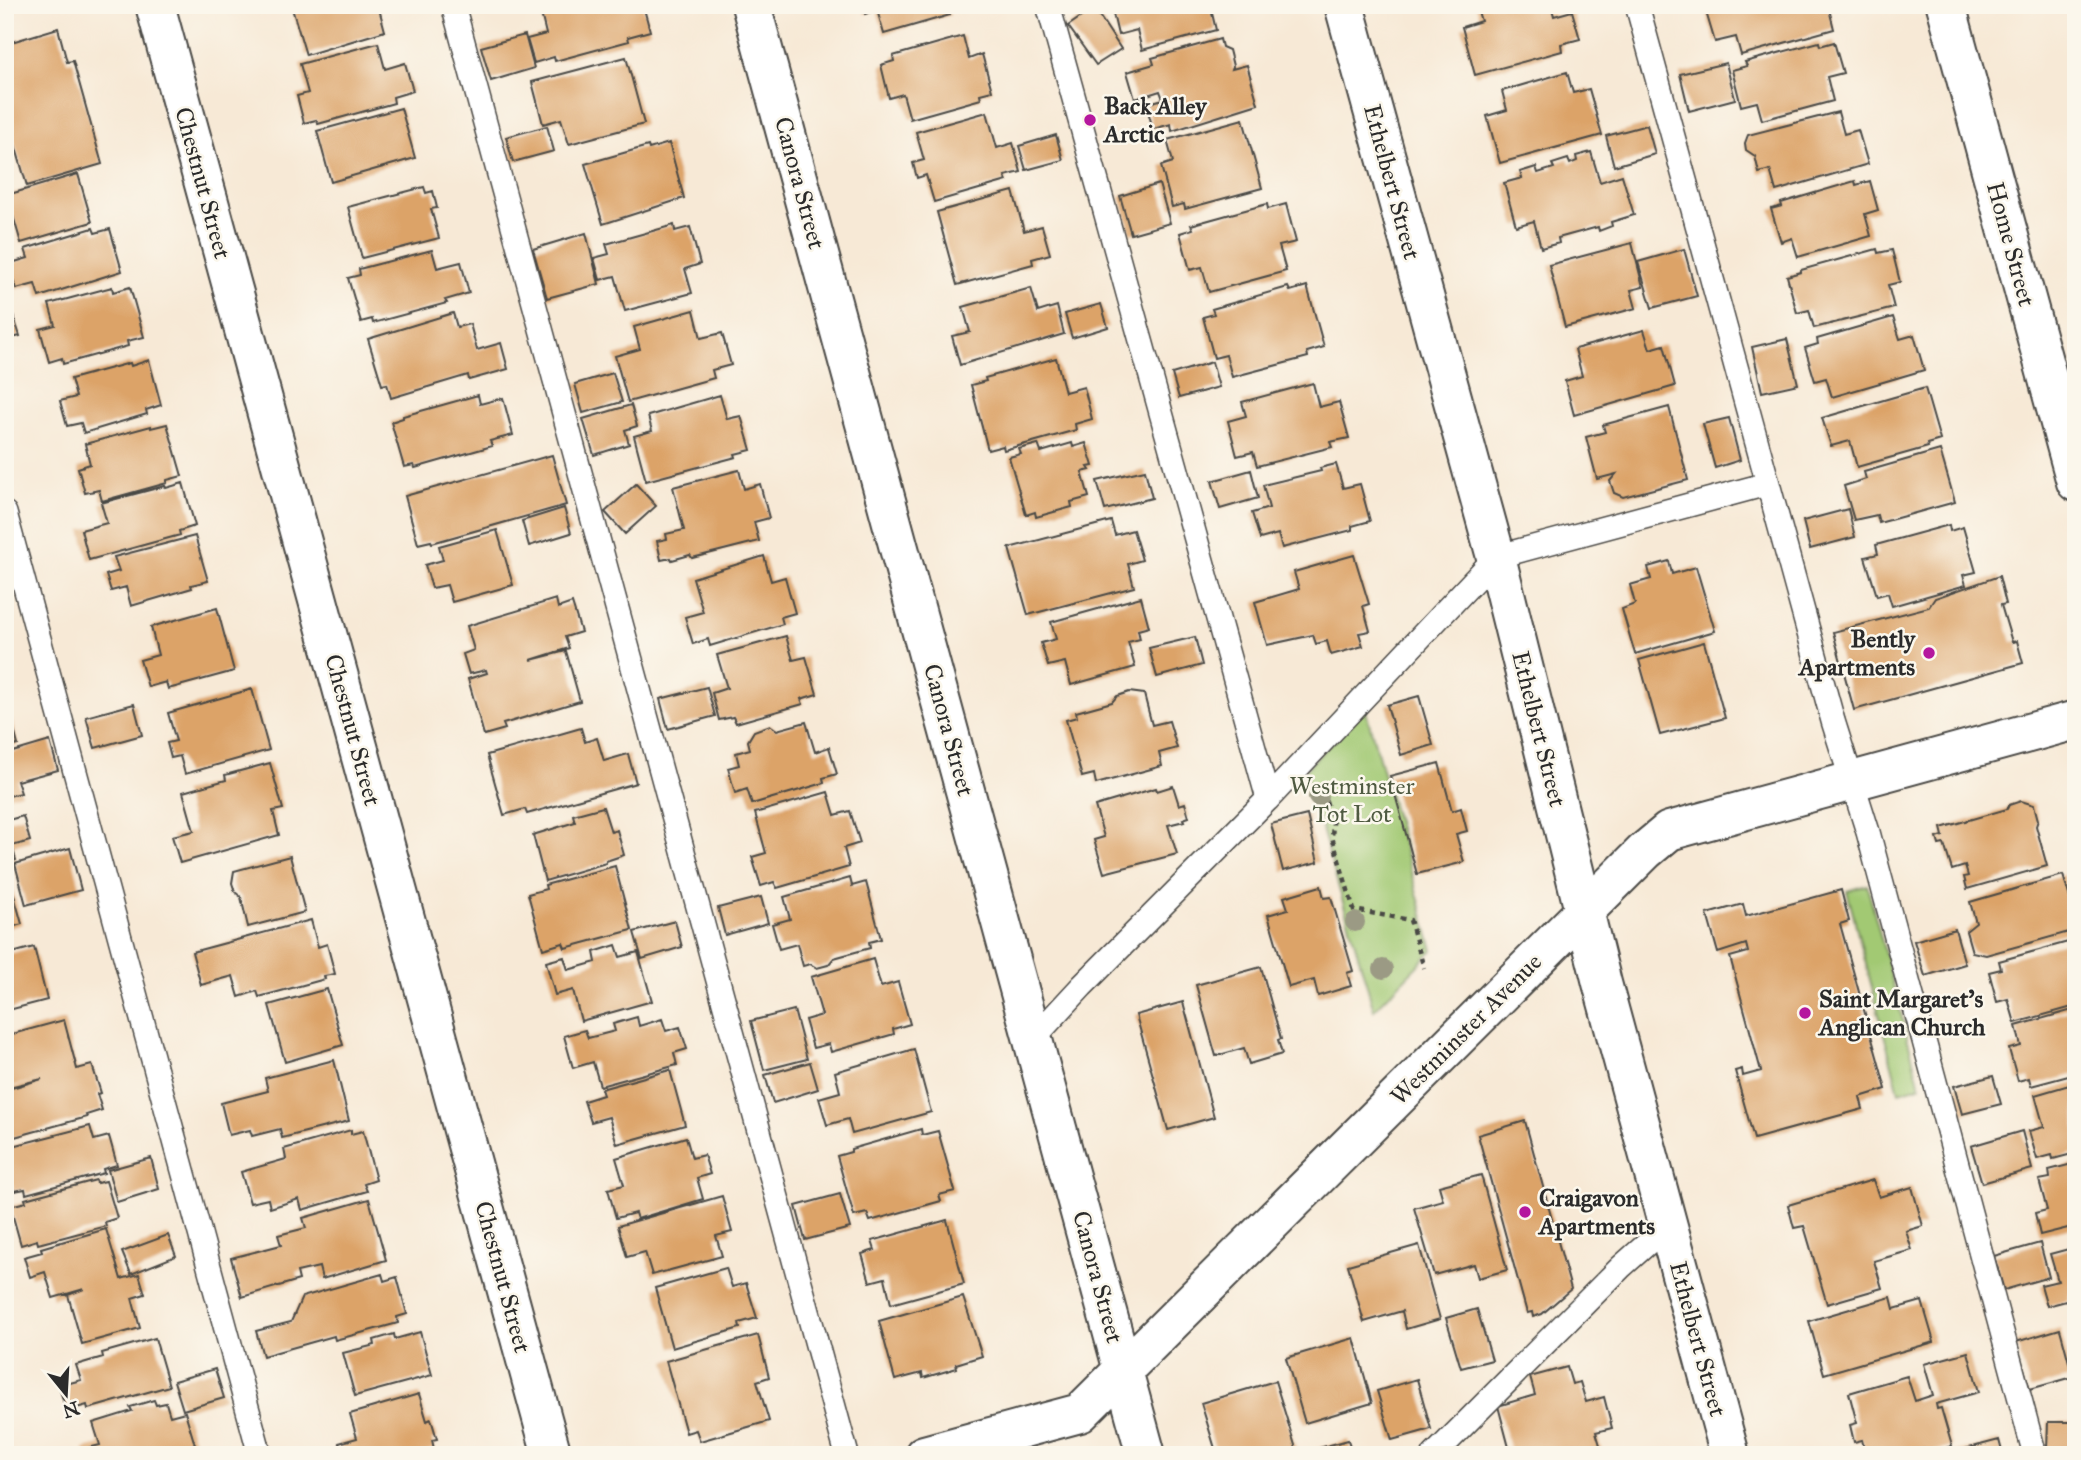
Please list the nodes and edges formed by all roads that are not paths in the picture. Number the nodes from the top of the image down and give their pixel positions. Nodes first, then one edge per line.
1 (155, 5) edge
2 (453, 5) edge
3 (751, 5) edge
4 (1048, 5) edge
5 (1344, 5) edge
6 (1637, 5) edge
7 (1946, 5) edge
8 (2076, 482) edge
9 (1767, 484) junction
10 (5, 513) edge
11 (1496, 557) junction
12 (2076, 720) edge
13 (1852, 782) junction
14 (1268, 799) junction
15 (1584, 912) junction
16 (1033, 1039) junction
17 (1667, 1227) junction
18 (1123, 1370) junction
19 (1438, 1453) edge
20 (260, 1455) edge
21 (552, 1455) edge
22 (847, 1455) edge
23 (924, 1455) edge
24 (1146, 1455) edge
25 (1730, 1455) edge
26 (2035, 1455) edge

1 - 21 street, Chestnut Street
2 - 22 lane
3 - 16 street, Canora Street
4 - 14 lane
5 - 11 street, Ethelbert Street
6 - 9 lane
7 - 8 street, Home Street
9 - 11 lane
9 - 13 lane
10 - 20 lane
11 - 14 lane
11 - 15 street, Ethelbert Street
12 - 13 street, Westminster Avenue
13 - 15 street, Westminster Avenue
13 - 26 lane
14 - 16 lane
15 - 17 street, Ethelbert Street
15 - 18 street, Westminster Avenue
16 - 18 street, Canora Street
17 - 19 lane
17 - 25 street, Ethelbert Street
18 - 23 street, Westminster Avenue
18 - 24 street, Canora Street

